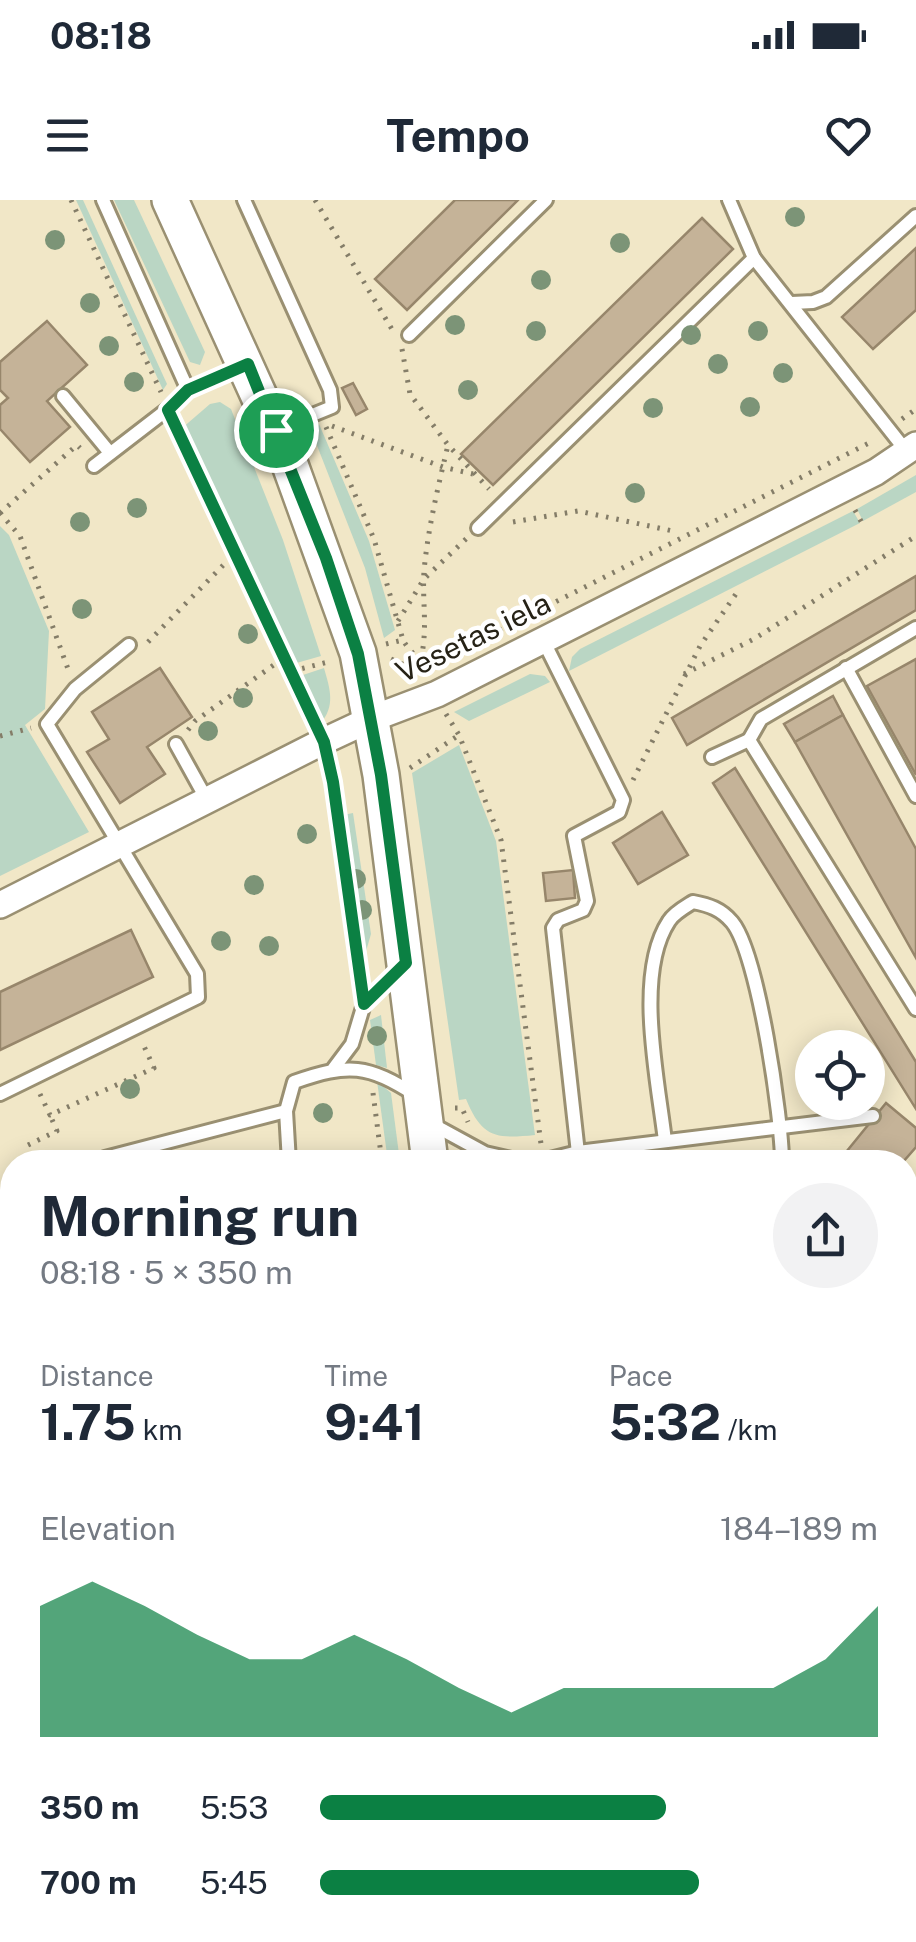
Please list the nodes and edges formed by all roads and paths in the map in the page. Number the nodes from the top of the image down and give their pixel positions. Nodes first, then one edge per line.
1 (72, 200) edge
2 (103, 200) edge
3 (170, 200) edge
4 (244, 200) edge
5 (315, 200) edge
6 (546, 200) edge
7 (729, 200) edge
8 (916, 216) edge
9 (754, 258) junction
10 (792, 303) junction
11 (410, 335) dead end
12 (248, 364) junction
13 (188, 390) junction
14 (63, 396) dead end
15 (916, 409) edge
16 (168, 410) junction
17 (890, 429) junction
18 (276, 430) junction
19 (448, 445) junction
20 (911, 449) edge
21 (110, 453) junction
22 (94, 466) joint
23 (443, 466) junction
24 (476, 475) junction
25 (503, 504) junction
26 (854, 507) dead end
27 (0, 513) edge
28 (863, 525) dead end
29 (478, 528) junction
30 (672, 530) dead end
31 (916, 536) edge
32 (236, 552) junction
33 (424, 578) junction
34 (738, 591) dead end
35 (398, 621) junction
36 (916, 628) edge
37 (496, 632) dead end
38 (402, 640) dead end
39 (543, 640) junction
40 (129, 644) dead end
41 (144, 646) dead end
42 (324, 646) dead end
43 (285, 657) junction
44 (421, 658) dead end
45 (443, 659) dead end
46 (846, 668) junction
47 (347, 670) junction
48 (684, 674) junction
49 (75, 690) junction
50 (370, 719) junction
51 (47, 724) junction
52 (0, 736) edge
53 (749, 740) junction
54 (324, 742) junction
55 (176, 744) joint
56 (712, 757) dead end
57 (412, 767) dead end
58 (916, 796) edge
59 (207, 800) junction
60 (623, 800) junction
61 (120, 844) junction
62 (0, 905) edge
63 (406, 963) junction
64 (364, 1004) junction
65 (916, 1009) edge
66 (135, 1028) junction
67 (334, 1068) junction
68 (370, 1072) junction
69 (33, 1078) junction
70 (0, 1094) edge
71 (434, 1110) junction
72 (286, 1111) junction
73 (50, 1115) junction
74 (840, 1120) edge
75 (782, 1127) junction
76 (475, 1132) dead end
77 (665, 1141) junction
78 (540, 1142) junction
79 (524, 1144) dead end
80 (28, 1145) dead end
81 (135, 1150) edge
82 (288, 1150) edge
83 (380, 1150) edge
84 (431, 1150) edge
85 (482, 1150) edge
86 (540, 1150) edge
87 (574, 1150) edge
88 (578, 1150) edge
89 (587, 1150) edge
90 (782, 1150) edge

1 - 16 path
2 - 13 lane
3 - 12 main road
4 - 18 lane
5 - 19 path
6 - 11 lane
7 - 9 lane
8 - 10 lane
9 - 10 lane
9 - 25 lane
10 - 17 lane
12 - 13 lane
12 - 18 main road
13 - 16 lane
14 - 21 lane
15 - 17 path
16 - 21 lane
16 - 32 path
17 - 20 lane
17 - 37 path
18 - 47 main road
19 - 23 path
19 - 24 path
20 - 39 street, Vesetas iela
21 - 22 lane
22 - 27 path
23 - 24 path
23 - 33 path
23 - 35 path
24 - 25 path
25 - 29 lane
26 - 28 path
27 - 49 path
29 - 30 path
29 - 33 path
31 - 48 path
32 - 41 path
32 - 43 path
33 - 35 path
33 - 44 path
34 - 48 path
35 - 38 path
36 - 46 lane
39 - 50 street, Vesetas iela
39 - 60 lane
40 - 49 lane
42 - 47 path
43 - 54 path
43 - 55 path
45 - 47 path
46 - 53 lane
46 - 58 lane
47 - 50 main road
48 - 60 path
49 - 51 lane
50 - 54 street, Vesetas iela
50 - 63 main road
51 - 52 path
51 - 61 lane
53 - 56 lane
53 - 65 lane
54 - 59 street, Vesetas iela
54 - 64 path
55 - 59 lane
57 - 78 path
59 - 61 street, Vesetas iela
60 - 88 lane
61 - 62 street, Vesetas iela
61 - 66 lane
63 - 64 lane
63 - 71 main road
64 - 67 lane
66 - 69 lane
66 - 73 path
67 - 68 lane
67 - 72 lane
68 - 71 lane
68 - 83 path
69 - 70 lane
69 - 73 path
71 - 76 path
71 - 84 main road
71 - 85 lane
72 - 81 lane
72 - 82 lane
73 - 80 path
74 - 75 lane
75 - 77 lane
75 - 77 lane
75 - 90 lane
77 - 89 lane
78 - 79 path
78 - 86 path
78 - 87 path

